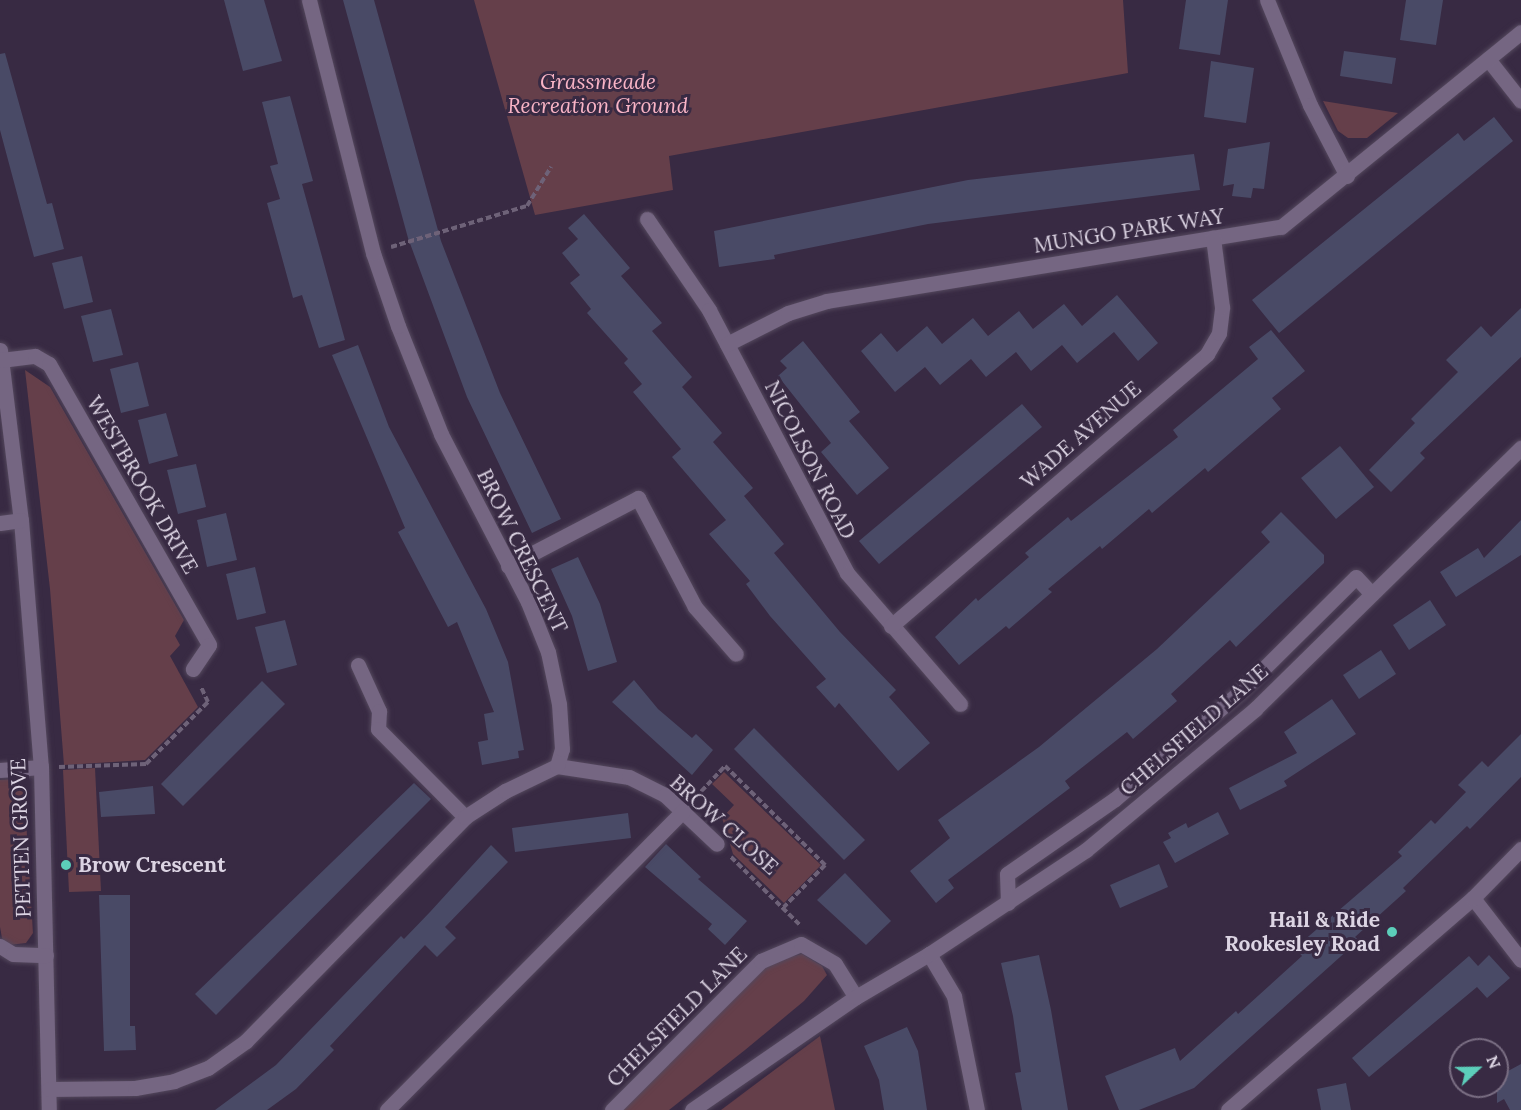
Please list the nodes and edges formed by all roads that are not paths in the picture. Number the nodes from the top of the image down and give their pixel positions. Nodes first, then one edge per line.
1 (309, 0) edge
2 (1267, 0) edge
3 (1521, 32) edge
4 (1488, 58) junction
5 (1521, 101) edge
6 (1347, 176) junction
7 (647, 219) dead end
8 (1213, 238) junction
9 (727, 344) junction
10 (1, 355) edge
11 (1521, 448) edge
12 (21, 520) junction
13 (0, 523) edge
14 (508, 566) junction
15 (1372, 594) junction
16 (891, 626) junction
17 (736, 654) dead end
18 (358, 665) dead end
19 (193, 669) road end
20 (960, 704) dead end
21 (557, 766) junction
22 (40, 767) junction
23 (0, 770) edge
24 (683, 812) junction
25 (465, 817) junction
26 (717, 844) road end
27 (1521, 849) edge
28 (1473, 898) junction
29 (1008, 903) junction
30 (0, 946) edge
31 (929, 954) junction
32 (46, 956) junction
33 (1521, 960) edge
34 (856, 996) junction
35 (49, 1089) junction
36 (1235, 1108) edge
37 (49, 1110) edge
38 (387, 1110) edge
39 (612, 1110) edge
40 (692, 1110) edge
41 (977, 1110) edge

1 - 14 street, BROW CRESCENT
2 - 6 street
3 - 4 street, MUNGO PARK WAY
4 - 5 street
4 - 6 street, MUNGO PARK WAY
6 - 8 street, MUNGO PARK WAY
7 - 9 street, NICOLSON ROAD
8 - 9 street, MUNGO PARK WAY
8 - 16 street, WADE AVENUE
9 - 16 street, NICOLSON ROAD
10 - 12 street, PETTEN GROVE
10 - 19 street, WESTBROOK DRIVE
11 - 15 street, CHELSFIELD LANE
12 - 13 street
12 - 22 street, PETTEN GROVE
14 - 17 street
14 - 21 street, BROW CRESCENT
15 - 29 street, CHELSFIELD LANE
15 - 29 street
16 - 20 street, NICOLSON ROAD
18 - 25 street
21 - 24 street, BROW CLOSE
21 - 25 street
22 - 23 street
22 - 32 street, PETTEN GROVE
24 - 26 street, BROW CLOSE
24 - 38 street
25 - 35 street
27 - 28 street
28 - 33 street
28 - 36 street
29 - 31 street, CHELSFIELD LANE
30 - 32 street
31 - 34 street, CHELSFIELD LANE
31 - 41 street
32 - 35 street, PETTEN GROVE
34 - 39 street, CHELSFIELD LANE
34 - 40 street, CHELSFIELD LANE
35 - 37 street, PETTEN GROVE

